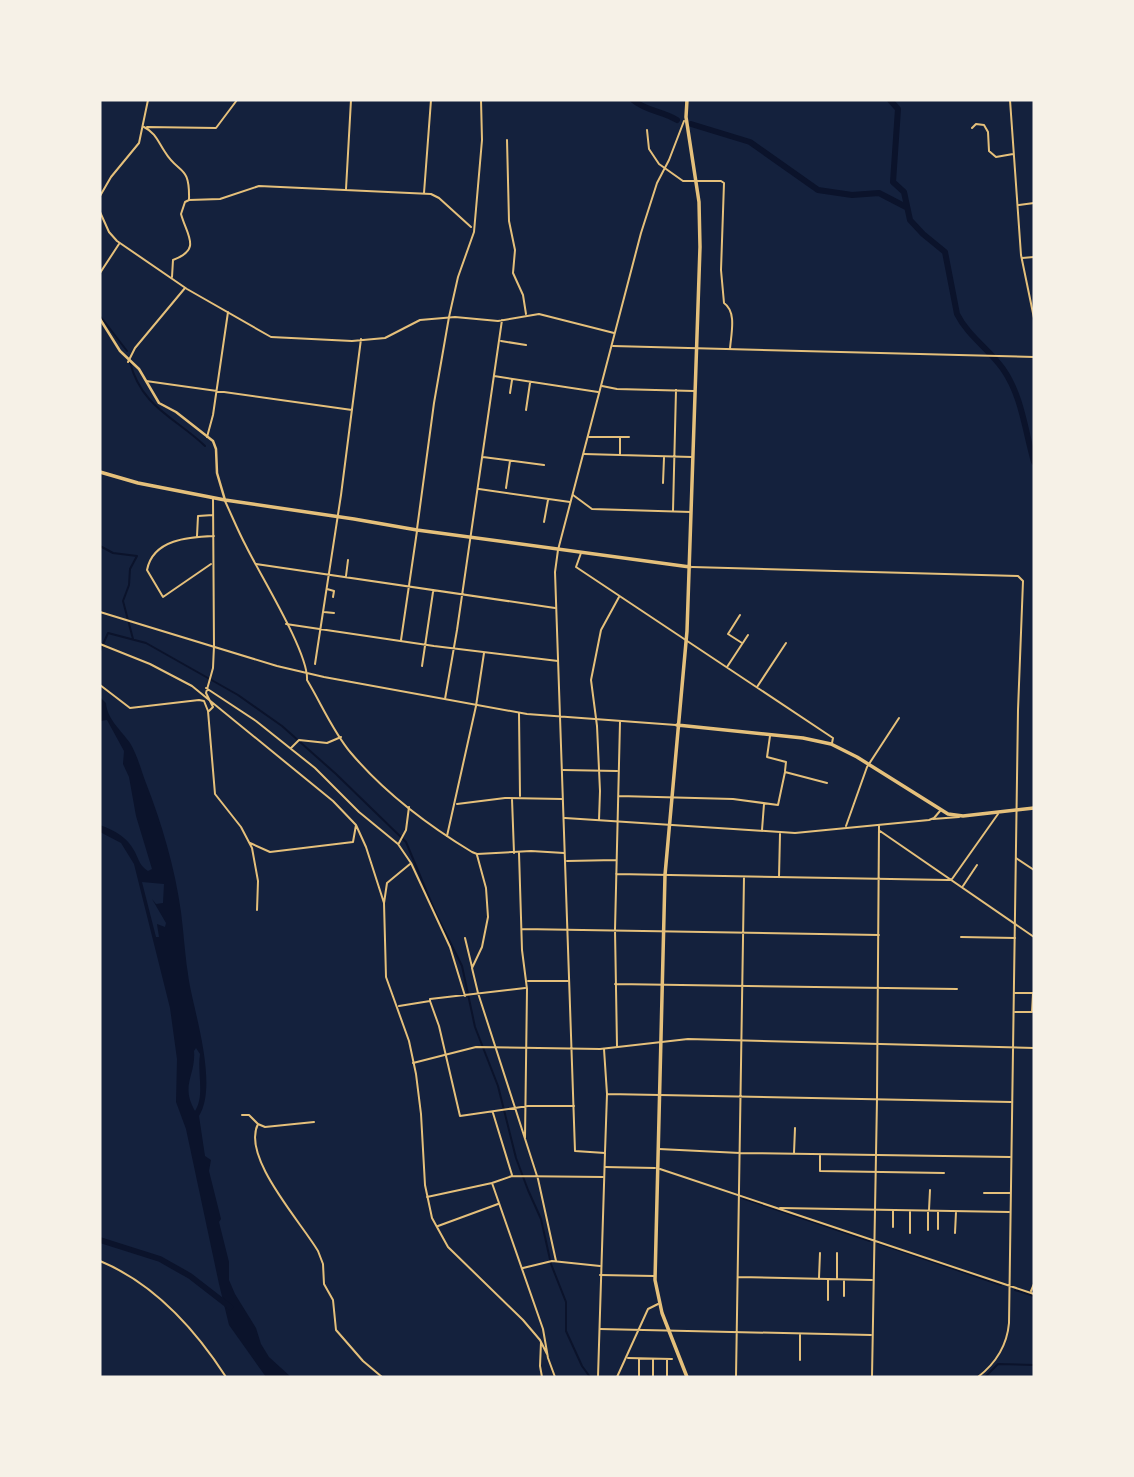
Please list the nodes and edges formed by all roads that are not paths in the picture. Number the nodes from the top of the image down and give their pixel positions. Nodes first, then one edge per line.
1 (148, 100) edge
2 (237, 100) edge
3 (351, 100) edge
4 (430, 100) edge
5 (481, 100) edge
6 (687, 100) edge
7 (1010, 100) edge
8 (686, 117) junction
9 (144, 127) junction
10 (972, 128) dead end
11 (647, 130) dead end
12 (507, 140) dead end
13 (1014, 154) junction
14 (665, 169) junction
15 (695, 180) junction
16 (346, 190) junction
17 (424, 194) junction
18 (100, 196) edge
19 (189, 200) junction
20 (1034, 203) edge
21 (1018, 205) junction
22 (100, 212) edge
23 (471, 227) dead end
24 (120, 243) junction
25 (1034, 257) edge
26 (1021, 258) junction
27 (100, 273) edge
28 (172, 278) junction
29 (185, 288) junction
30 (1034, 304) edge
31 (228, 311) junction
32 (526, 315) junction
33 (449, 317) junction
34 (1034, 318) edge
35 (100, 319) edge
36 (502, 319) junction
37 (615, 333) junction
38 (361, 339) junction
39 (500, 341) junction
40 (526, 345) dead end
41 (612, 346) junction
42 (696, 348) junction
43 (730, 350) junction
44 (1034, 357) edge
45 (129, 360) junction
46 (494, 376) junction
47 (512, 379) junction
48 (146, 382) junction
49 (530, 382) junction
50 (601, 386) junction
51 (676, 390) junction
52 (217, 391) junction
53 (695, 391) junction
54 (599, 392) junction
55 (510, 393) dead end
56 (353, 410) junction
57 (526, 410) dead end
58 (207, 437) junction
59 (588, 437) junction
60 (620, 437) junction
61 (629, 438) dead end
62 (583, 454) junction
63 (620, 455) junction
64 (482, 457) junction
65 (664, 457) junction
66 (674, 457) junction
67 (693, 457) junction
68 (511, 460) junction
69 (544, 465) dead end
70 (100, 472) edge
71 (663, 483) dead end
72 (478, 488) junction
73 (506, 488) dead end
74 (573, 495) junction
75 (213, 498) junction
76 (548, 499) junction
77 (225, 500) junction
78 (571, 503) junction
79 (673, 511) junction
80 (692, 512) junction
81 (214, 515) junction
82 (337, 516) junction
83 (544, 522) dead end
84 (417, 530) junction
85 (214, 536) junction
86 (197, 537) junction
87 (470, 538) junction
88 (558, 550) junction
89 (581, 553) junction
90 (348, 560) dead end
91 (212, 564) junction
92 (255, 564) junction
93 (690, 567) junction
94 (328, 575) junction
95 (346, 577) junction
96 (409, 587) junction
97 (326, 589) junction
98 (433, 591) junction
99 (462, 596) junction
100 (620, 596) junction
101 (333, 597) dead end
102 (556, 608) junction
103 (100, 612) edge
104 (323, 612) junction
105 (334, 613) dead end
106 (740, 615) dead end
107 (286, 624) junction
108 (320, 629) junction
109 (748, 635) dead end
110 (401, 641) junction
111 (686, 641) junction
112 (786, 643) dead end
113 (100, 644) edge
114 (743, 644) junction
115 (424, 645) junction
116 (214, 646) junction
117 (454, 649) junction
118 (484, 652) junction
119 (558, 662) junction
120 (315, 664) dead end
121 (422, 666) dead end
122 (727, 668) junction
123 (307, 674) junction
124 (100, 685) edge
125 (206, 688) junction
126 (757, 688) junction
127 (206, 697) junction
128 (445, 700) junction
129 (476, 706) junction
130 (208, 711) junction
131 (519, 713) junction
132 (560, 716) junction
133 (900, 718) dead end
134 (596, 719) junction
135 (620, 721) junction
136 (677, 725) junction
137 (770, 735) junction
138 (341, 737) junction
139 (831, 744) junction
140 (290, 749) junction
141 (869, 764) junction
142 (562, 770) junction
143 (597, 770) junction
144 (618, 771) junction
145 (785, 772) junction
146 (827, 783) dead end
147 (618, 796) junction
148 (520, 797) junction
149 (512, 798) junction
150 (671, 798) junction
151 (564, 799) junction
152 (455, 803) junction
153 (765, 803) junction
154 (409, 807) junction
155 (1034, 808) edge
156 (1017, 810) junction
157 (940, 811) junction
158 (1000, 812) junction
159 (963, 816) junction
160 (564, 818) junction
161 (599, 820) junction
162 (929, 820) junction
163 (617, 822) junction
164 (356, 825) junction
165 (669, 825) junction
166 (879, 825) junction
167 (846, 828) junction
168 (762, 831) junction
169 (880, 831) junction
170 (780, 833) junction
171 (447, 836) junction
172 (399, 842) junction
173 (249, 843) junction
174 (514, 853) junction
175 (519, 853) junction
176 (565, 853) junction
177 (477, 854) junction
178 (1016, 858) junction
179 (616, 860) junction
180 (565, 861) junction
181 (411, 863) junction
182 (977, 865) dead end
183 (1034, 870) edge
184 (617, 874) junction
185 (665, 876) junction
186 (744, 877) junction
187 (779, 878) junction
188 (952, 879) junction
189 (880, 880) junction
190 (962, 886) junction
191 (383, 903) junction
192 (257, 910) dead end
193 (1015, 923) junction
194 (522, 929) junction
195 (568, 929) junction
196 (615, 930) junction
197 (664, 931) junction
198 (745, 932) junction
199 (880, 935) junction
200 (961, 937) dead end
201 (1034, 937) edge
202 (465, 938) dead end
203 (1015, 938) junction
204 (472, 968) junction
205 (526, 981) junction
206 (569, 981) junction
207 (615, 984) junction
208 (663, 985) junction
209 (742, 986) junction
210 (527, 988) junction
211 (879, 988) junction
212 (957, 989) dead end
213 (478, 993) junction
214 (1014, 993) junction
215 (1034, 993) edge
216 (466, 996) junction
217 (430, 1002) junction
218 (398, 1006) junction
219 (1014, 1012) junction
220 (741, 1040) junction
221 (660, 1041) junction
222 (877, 1043) junction
223 (526, 1047) junction
224 (617, 1047) junction
225 (1013, 1047) junction
226 (496, 1048) junction
227 (604, 1048) junction
228 (1034, 1048) edge
229 (572, 1049) junction
230 (444, 1054) junction
231 (413, 1063) junction
232 (607, 1094) junction
233 (660, 1095) junction
234 (740, 1097) junction
235 (877, 1099) junction
236 (1012, 1102) junction
237 (525, 1106) junction
238 (574, 1106) junction
239 (514, 1108) junction
240 (492, 1111) junction
241 (242, 1115) dead end
242 (314, 1122) dead end
243 (258, 1124) junction
244 (795, 1128) dead end
245 (525, 1139) junction
246 (659, 1149) junction
247 (606, 1153) junction
248 (740, 1153) junction
249 (794, 1154) junction
250 (820, 1154) junction
251 (876, 1154) junction
252 (1011, 1157) junction
253 (604, 1167) junction
254 (659, 1169) junction
255 (875, 1172) junction
256 (944, 1172) dead end
257 (512, 1176) junction
258 (537, 1176) junction
259 (603, 1177) junction
260 (492, 1184) junction
261 (930, 1190) dead end
262 (984, 1193) dead end
263 (1010, 1194) junction
264 (739, 1195) junction
265 (426, 1197) junction
266 (499, 1204) junction
267 (780, 1208) junction
268 (875, 1209) junction
269 (893, 1209) junction
270 (910, 1210) junction
271 (929, 1210) junction
272 (938, 1210) junction
273 (956, 1210) junction
274 (1010, 1212) junction
275 (436, 1227) junction
276 (893, 1227) dead end
277 (937, 1229) dead end
278 (928, 1230) dead end
279 (910, 1233) dead end
280 (955, 1233) dead end
281 (874, 1239) junction
282 (820, 1253) dead end
283 (837, 1253) dead end
284 (100, 1261) edge
285 (556, 1261) junction
286 (601, 1266) junction
287 (522, 1269) junction
288 (600, 1275) junction
289 (655, 1276) junction
290 (737, 1277) junction
291 (819, 1279) junction
292 (828, 1279) junction
293 (837, 1279) junction
294 (845, 1279) junction
295 (873, 1280) junction
296 (1034, 1284) edge
297 (1009, 1285) junction
298 (1032, 1293) edge
299 (844, 1296) dead end
300 (828, 1300) dead end
301 (659, 1304) junction
302 (599, 1329) junction
303 (639, 1329) junction
304 (668, 1329) junction
305 (736, 1332) junction
306 (800, 1333) junction
307 (872, 1335) junction
308 (541, 1341) junction
309 (547, 1354) junction
310 (626, 1358) junction
311 (639, 1358) junction
312 (653, 1359) junction
313 (667, 1359) junction
314 (672, 1359) dead end
315 (800, 1360) dead end
316 (226, 1377) edge
317 (382, 1377) edge
318 (542, 1377) edge
319 (556, 1377) edge
320 (598, 1377) edge
321 (617, 1377) edge
322 (639, 1377) edge
323 (653, 1377) edge
324 (667, 1377) edge
325 (687, 1377) edge
326 (736, 1377) edge
327 (872, 1377) edge
328 (978, 1377) edge

1 - 9 street
2 - 9 street
3 - 16 street
4 - 17 street
5 - 33 street
6 - 8 highway
7 - 13 street
8 - 14 street
8 - 15 highway
9 - 18 street
9 - 19 street
10 - 13 street
11 - 14 street
12 - 32 street
13 - 21 street
14 - 15 street
14 - 37 street
15 - 42 highway
15 - 43 street
16 - 17 street
16 - 19 street
17 - 23 street
19 - 28 street
20 - 21 street
21 - 26 street
22 - 24 street
24 - 27 street
24 - 28 street
25 - 26 street
26 - 30 street
28 - 29 street
29 - 31 street
29 - 45 street
30 - 34 street
31 - 38 street
31 - 52 street
32 - 36 street
32 - 37 street
33 - 36 street
33 - 38 street
33 - 84 street
35 - 45 main road
36 - 39 street
37 - 41 street
38 - 56 street
39 - 40 street
39 - 46 street
41 - 42 street
41 - 50 street
42 - 43 street
42 - 53 highway
43 - 44 street
45 - 48 main road
46 - 47 street
46 - 64 street
47 - 49 street
47 - 55 street
48 - 52 street
48 - 58 main road
49 - 54 street
49 - 57 street
50 - 51 street
50 - 54 street
51 - 53 street
51 - 66 street
52 - 56 street
52 - 58 street
53 - 67 highway
54 - 59 street
56 - 82 street
58 - 77 main road
59 - 60 street
59 - 62 street
60 - 61 street
60 - 63 street
62 - 63 street
62 - 74 street
63 - 65 street
64 - 68 street
64 - 72 street
65 - 66 street
65 - 71 street
66 - 67 street
66 - 79 street
67 - 80 highway
68 - 69 street
68 - 73 street
70 - 75 highway
72 - 76 street
72 - 87 street
74 - 78 street
74 - 79 street
75 - 77 highway
75 - 81 street
76 - 78 street
76 - 83 street
77 - 82 highway
77 - 92 street
78 - 88 street
79 - 80 street
80 - 93 highway
81 - 85 street
81 - 86 street
82 - 84 highway
82 - 94 street
84 - 87 highway
84 - 96 street
85 - 86 street
85 - 91 street
86 - 91 street
87 - 88 highway
87 - 99 street
88 - 89 highway
88 - 102 street
89 - 93 highway
89 - 100 street
90 - 95 street
91 - 116 street
92 - 94 street
92 - 107 street
93 - 111 highway
93 - 156 street
94 - 95 street
94 - 97 street
95 - 96 street
96 - 98 street
96 - 110 street
97 - 101 street
97 - 104 street
98 - 99 street
98 - 115 street
99 - 102 street
99 - 117 street
100 - 111 street
100 - 134 street
102 - 119 street
103 - 116 street
104 - 105 street
104 - 108 street
106 - 114 street
107 - 108 street
107 - 123 street
108 - 110 street
108 - 120 street
109 - 114 street
110 - 115 street
111 - 122 street
111 - 136 highway
112 - 126 street
113 - 127 street
114 - 122 street
115 - 117 street
115 - 121 street
116 - 123 street
116 - 125 street
117 - 118 street
117 - 128 street
118 - 119 street
118 - 129 street
119 - 132 street
122 - 126 street
123 - 128 street
123 - 138 street
124 - 130 street
125 - 127 street
125 - 140 street
126 - 139 street
127 - 130 street
127 - 164 street
128 - 129 street
129 - 131 street
129 - 152 street
130 - 173 street
131 - 132 street
131 - 148 street
132 - 134 street
132 - 142 street
133 - 141 street
134 - 135 street
134 - 143 street
135 - 136 street
135 - 144 street
136 - 137 highway
136 - 150 highway
137 - 139 highway
137 - 145 street
138 - 140 street
138 - 154 street
139 - 141 highway
140 - 172 street
141 - 157 highway
141 - 167 street
142 - 143 street
142 - 151 street
143 - 144 street
143 - 161 street
144 - 147 street
145 - 146 street
145 - 153 street
147 - 150 street
147 - 163 street
148 - 149 street
148 - 151 street
149 - 152 street
149 - 174 street
150 - 153 street
150 - 165 highway
151 - 160 street
152 - 171 street
153 - 168 street
154 - 171 street
154 - 172 street
155 - 156 highway
156 - 158 highway
156 - 178 street
157 - 159 highway
157 - 162 street
158 - 159 highway
158 - 188 street
159 - 162 street
160 - 161 street
160 - 176 street
161 - 163 street
162 - 166 street
163 - 165 street
163 - 179 street
164 - 173 street
164 - 191 street
165 - 168 street
165 - 185 highway
166 - 167 street
166 - 169 street
167 - 170 street
168 - 170 street
169 - 188 street
169 - 189 street
170 - 187 street
171 - 177 street
172 - 181 street
173 - 192 street
174 - 175 street
174 - 177 street
175 - 176 street
175 - 194 street
176 - 180 street
177 - 204 street
178 - 183 street
178 - 193 street
179 - 180 street
179 - 184 street
180 - 195 street
181 - 191 street
181 - 216 street
182 - 190 street
184 - 185 street
184 - 196 street
185 - 186 street
185 - 197 highway
186 - 187 street
186 - 198 street
187 - 189 street
188 - 189 street
188 - 190 street
189 - 199 street
190 - 193 street
191 - 218 street
193 - 201 street
193 - 203 street
194 - 195 street
194 - 205 street
195 - 196 street
195 - 206 street
196 - 197 street
196 - 207 street
197 - 198 street
197 - 208 highway
198 - 199 street
198 - 209 street
199 - 211 street
200 - 203 street
202 - 204 street
203 - 214 street
204 - 213 street
205 - 206 street
205 - 210 street
206 - 229 street
207 - 208 street
207 - 224 street
208 - 209 street
208 - 221 highway
209 - 211 street
209 - 220 street
210 - 213 street
210 - 223 street
211 - 212 street
211 - 222 street
213 - 216 street
213 - 226 street
214 - 215 street
214 - 219 street
215 - 219 street
216 - 217 street
217 - 218 street
217 - 230 street
218 - 231 street
219 - 225 street
220 - 221 street
220 - 222 street
220 - 234 street
221 - 224 street
221 - 233 highway
222 - 225 street
222 - 235 street
223 - 226 street
223 - 229 street
223 - 237 street
224 - 227 street
225 - 228 street
225 - 236 street
226 - 230 street
226 - 239 street
227 - 229 street
227 - 232 street
229 - 238 street
230 - 231 street
230 - 240 street
231 - 265 street
232 - 233 street
232 - 247 street
233 - 234 street
233 - 246 highway
234 - 235 street
234 - 248 street
235 - 236 street
235 - 251 street
236 - 252 street
237 - 238 street
237 - 239 street
237 - 245 street
238 - 247 street
239 - 240 street
239 - 245 street
240 - 257 street
241 - 243 street
242 - 243 street
243 - 317 street
244 - 249 street
245 - 258 street
246 - 248 street
246 - 254 highway
247 - 253 street
248 - 249 street
248 - 264 street
249 - 250 street
250 - 251 street
250 - 255 street
251 - 252 street
251 - 255 street
252 - 263 street
253 - 254 street
253 - 259 street
254 - 264 street
254 - 289 highway
255 - 256 street
255 - 268 street
257 - 258 street
257 - 260 street
258 - 259 street
258 - 285 street
259 - 286 street
260 - 265 street
260 - 266 street
261 - 271 street
262 - 263 street
263 - 274 street
264 - 267 street
264 - 290 street
265 - 275 street
266 - 275 street
266 - 287 street
267 - 268 street
267 - 281 street
268 - 269 street
268 - 281 street
269 - 270 street
269 - 276 street
270 - 271 street
270 - 279 street
271 - 272 street
271 - 278 street
272 - 273 street
272 - 277 street
273 - 274 street
273 - 280 street
274 - 297 street
275 - 308 street
281 - 295 street
281 - 297 street
282 - 291 street
283 - 293 street
284 - 316 street
285 - 286 street
285 - 287 street
286 - 288 street
287 - 309 street
288 - 289 street
288 - 302 street
289 - 301 highway
290 - 291 street
290 - 305 street
291 - 292 street
292 - 293 street
292 - 300 street
293 - 294 street
294 - 295 street
294 - 299 street
295 - 307 street
296 - 298 street
297 - 298 street
297 - 328 street
301 - 303 street
301 - 304 highway
302 - 303 street
302 - 320 street
303 - 304 street
303 - 310 street
304 - 305 street
304 - 325 highway
305 - 306 street
305 - 326 street
306 - 307 street
306 - 315 street
307 - 327 street
308 - 309 street
308 - 318 street
309 - 319 street
310 - 311 street
310 - 321 street
311 - 312 street
311 - 322 street
312 - 313 street
312 - 323 street
313 - 314 street
313 - 324 street

